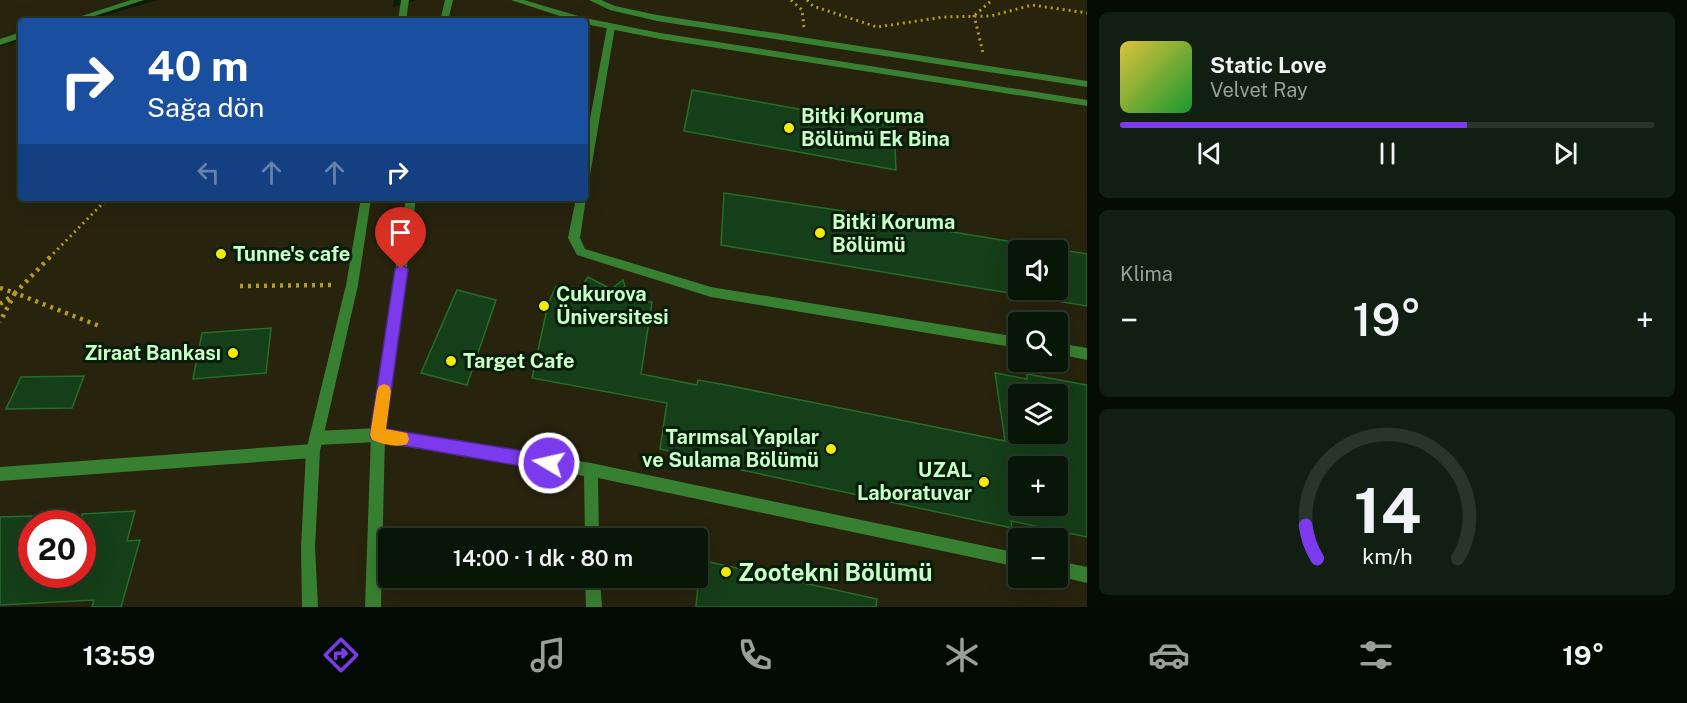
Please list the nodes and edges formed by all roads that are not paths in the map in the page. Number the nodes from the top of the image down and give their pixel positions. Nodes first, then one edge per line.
1 (140, 0) edge
2 (405, 0) edge
3 (448, 0) edge
4 (515, 0) edge
5 (593, 0) edge
6 (80, 18) edge
7 (402, 18) edge
8 (445, 18) edge
9 (575, 18) edge
10 (588, 22) edge
11 (611, 27) junction
12 (18, 36) edge
13 (0, 42) edge
14 (1087, 84) edge
15 (1087, 103) edge
16 (588, 158) edge
17 (366, 201) edge
18 (411, 201) edge
19 (580, 201) edge
20 (1008, 341) edge
21 (1068, 351) edge
22 (1087, 354) edge
23 (378, 435) junction
24 (314, 444) junction
25 (591, 470) junction
26 (0, 474) edge
27 (592, 528) edge
28 (1008, 558) edge
29 (1068, 570) edge
30 (1087, 575) edge
31 (593, 588) edge
32 (310, 607) edge
33 (373, 607) edge
34 (594, 607) edge

1 - 6 street
2 - 7 street
3 - 8 street
4 - 9 street
5 - 14 street
10 - 11 street
11 - 15 street
11 - 16 street
12 - 13 street
17 - 24 street
18 - 23 street
19 - 20 street
21 - 22 street
23 - 24 street
23 - 25 street
23 - 33 street
24 - 26 street
24 - 32 street
25 - 27 street
25 - 28 street
29 - 30 street
31 - 34 street

